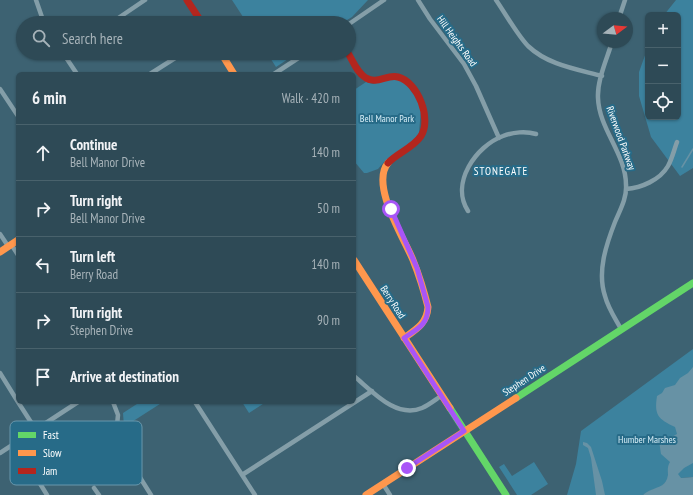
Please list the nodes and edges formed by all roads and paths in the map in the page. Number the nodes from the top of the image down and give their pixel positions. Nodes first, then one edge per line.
1 (36, 0) edge
2 (145, 0) edge
3 (187, 0) edge
4 (384, 0) edge
5 (418, 0) edge
6 (496, 0) edge
7 (625, 0) edge
8 (621, 12) edge
9 (42, 16) edge
10 (121, 16) edge
11 (197, 16) edge
12 (356, 19) edge
13 (610, 48) edge
14 (69, 60) edge
15 (172, 60) edge
16 (225, 60) edge
17 (295, 60) edge
18 (353, 60) edge
19 (76, 72) edge
20 (153, 72) edge
21 (233, 72) edge
22 (277, 72) edge
23 (602, 76) junction
24 (0, 89) edge
25 (16, 113) edge
26 (536, 134) dead end
27 (499, 138) junction
28 (677, 142) dead end
29 (626, 189) junction
30 (468, 211) dead end
31 (0, 234) edge
32 (16, 241) edge
33 (10, 245) junction
34 (0, 252) edge
35 (16, 252) edge
36 (356, 263) edge
37 (693, 283) edge
38 (621, 329) junction
39 (404, 338) junction
40 (0, 373) edge
41 (356, 378) edge
42 (372, 391) junction
43 (441, 396) junction
44 (16, 399) edge
45 (356, 401) edge
46 (19, 404) edge
47 (75, 404) edge
48 (114, 404) edge
49 (196, 404) edge
50 (352, 404) edge
51 (30, 421) edge
52 (50, 421) edge
53 (117, 421) edge
54 (464, 431) junction
55 (10, 446) edge
56 (0, 453) edge
57 (242, 475) junction
58 (142, 481) edge
59 (383, 484) junction
60 (41, 485) edge
61 (94, 488) dead end
62 (47, 495) edge
63 (99, 495) edge
64 (151, 495) edge
65 (255, 495) edge
66 (366, 495) edge
67 (390, 495) edge
68 (506, 495) edge

1 - 9 street
2 - 10 street
3 - 11 street
4 - 12 street
5 - 27 street, Hill Heights Road
6 - 23 street
7 - 8 street
13 - 23 street, Riverwood Parkway
14 - 19 street
15 - 20 street
16 - 21 street
17 - 22 street
18 - 39 street
23 - 29 street, Riverwood Parkway
24 - 25 street
26 - 27 street
27 - 30 street
28 - 29 street
29 - 38 street, Riverwood Parkway
31 - 33 street
32 - 33 street
33 - 34 street
33 - 35 street
36 - 39 street, Berry Road
37 - 38 street, Stephen Drive
38 - 54 street, Stephen Drive
39 - 43 street, Berry Road
40 - 44 street
41 - 42 street
42 - 43 street
42 - 45 street
43 - 54 street, Berry Road
46 - 51 street
47 - 52 street
48 - 53 street
49 - 57 street
50 - 57 street
54 - 59 street, Stephen Drive
54 - 68 street, Berry Road
55 - 56 street
57 - 65 street
58 - 64 street
59 - 66 street, Stephen Drive
59 - 67 street
60 - 62 street
61 - 63 street

